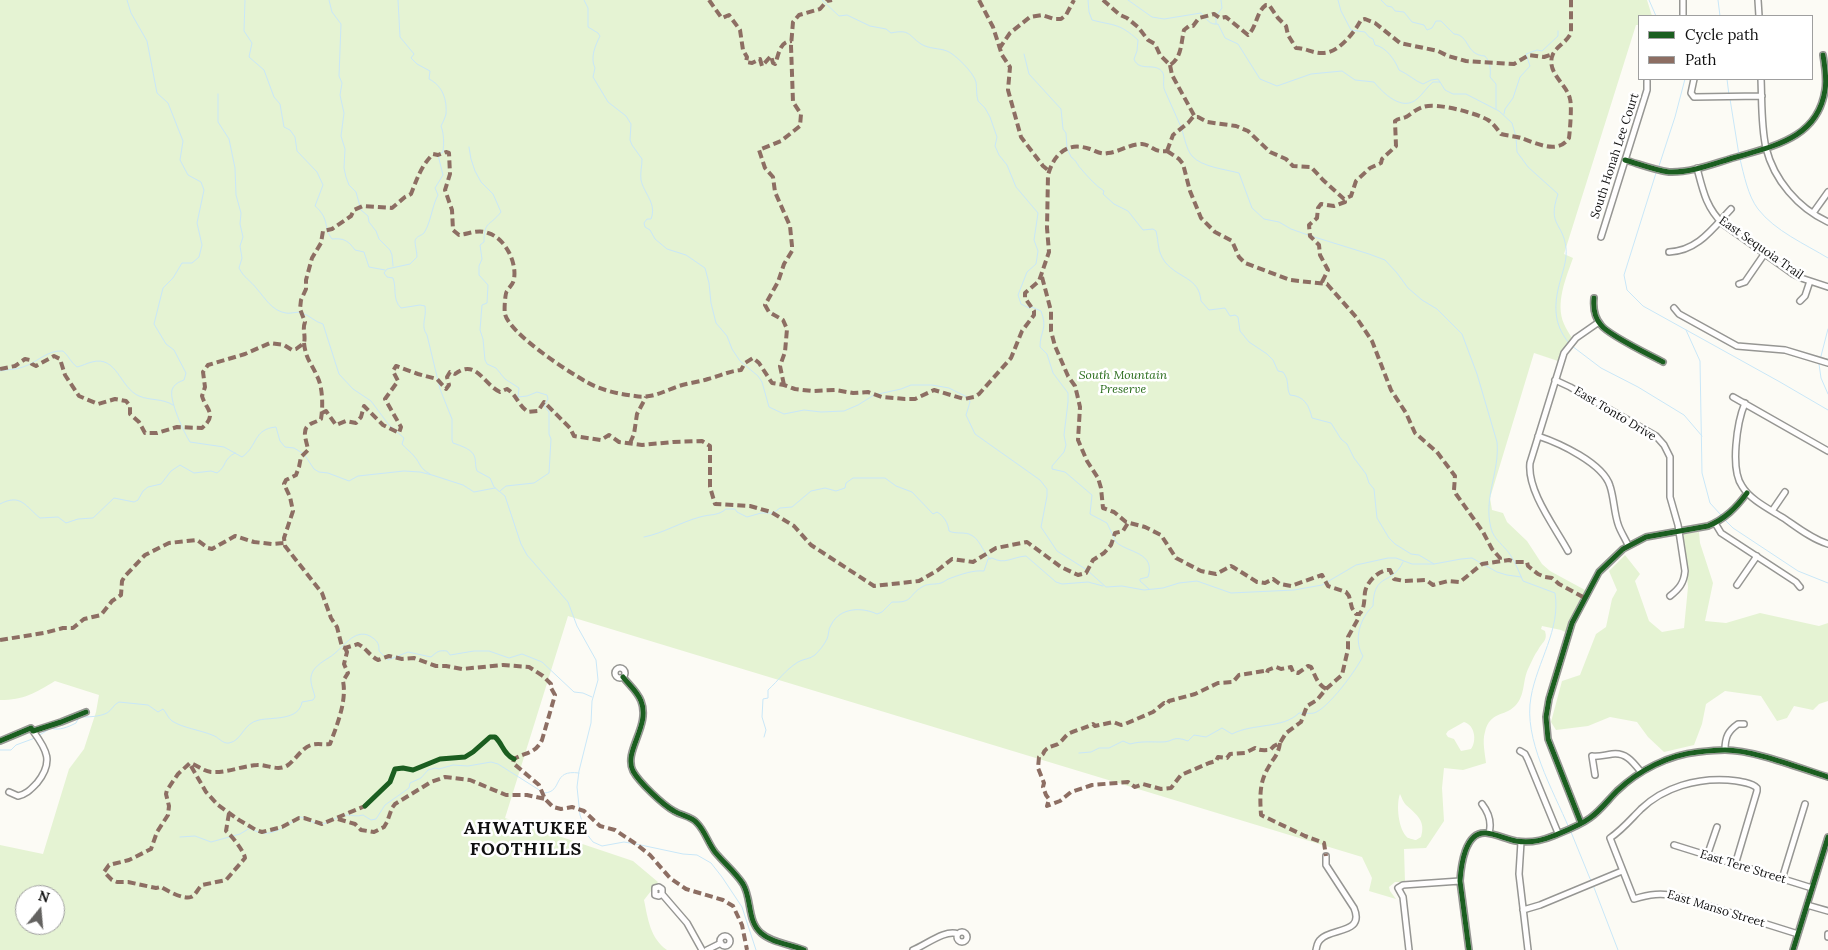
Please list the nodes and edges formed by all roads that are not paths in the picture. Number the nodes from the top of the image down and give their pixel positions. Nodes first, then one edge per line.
1 (1683, 0) edge
2 (1758, 0) edge
3 (1683, 15) edge
4 (1759, 15) edge
5 (1824, 55) dead end
6 (1694, 80) edge
7 (1761, 80) edge
8 (1647, 81) dead end
9 (1762, 96) junction
10 (1766, 149) junction
11 (1625, 160) junction
12 (1697, 168) junction
13 (1828, 192) edge
14 (1731, 209) dead end
15 (1814, 214) junction
16 (1720, 221) junction
17 (1828, 222) edge
18 (1601, 236) dead end
19 (1669, 252) dead end
20 (1765, 253) junction
21 (1810, 281) junction
22 (1739, 284) dead end
23 (1828, 287) edge
24 (1594, 298) dead end
25 (1800, 300) dead end
26 (1674, 308) dead end
27 (1598, 322) junction
28 (1663, 362) dead end
29 (1825, 362) edge
30 (1555, 380) junction
31 (1733, 397) dead end
32 (1745, 403) junction
33 (1538, 436) junction
34 (1828, 451) edge
35 (1785, 492) dead end
36 (1747, 493) junction
37 (1772, 511) junction
38 (1717, 522) junction
39 (1678, 530) junction
40 (1828, 544) edge
41 (1628, 545) junction
42 (1568, 551) dead end
43 (1757, 556) junction
44 (1737, 585) dead end
45 (1800, 586) dead end
46 (1670, 596) dead end
47 (623, 677) dead end
48 (86, 712) dead end
49 (1744, 724) dead end
50 (33, 730) junction
51 (0, 740) edge
52 (1726, 750) junction
53 (1520, 751) dead end
54 (1641, 772) junction
55 (1595, 775) dead end
56 (1828, 777) edge
57 (10, 792) dead end
58 (1482, 804) dead end
59 (1805, 804) dead end
60 (1581, 823) junction
61 (1716, 827) dead end
62 (1558, 833) junction
63 (1489, 834) junction
64 (1828, 837) edge
65 (1521, 842) junction
66 (1674, 845) dead end
67 (1326, 856) dead end
68 (1707, 856) junction
69 (1735, 865) junction
70 (1622, 871) junction
71 (1782, 879) junction
72 (1460, 882) junction
73 (1812, 888) junction
74 (662, 894) dead end
75 (1807, 905) junction
76 (1523, 910) junction
77 (1828, 911) edge
78 (958, 934) dead end
79 (1798, 934) junction
80 (721, 943) dead end
81 (702, 950) edge
82 (707, 950) edge
83 (804, 950) edge
84 (912, 950) edge
85 (1316, 950) edge
86 (1409, 950) edge
87 (1468, 950) edge
88 (1528, 950) edge
89 (1793, 950) edge

1 - 3 street
2 - 4 street
5 - 10 street
6 - 9 street
7 - 9 street
8 - 11 street, South Honah Lee Court
9 - 10 street
10 - 12 street
10 - 15 street
11 - 12 street
11 - 18 street, South Honah Lee Court
12 - 16 street, East Sequoia Trail
13 - 15 street
14 - 16 street
15 - 17 street
16 - 19 street
16 - 20 street, East Sequoia Trail
20 - 21 street, East Sequoia Trail
20 - 22 street
21 - 23 street, East Sequoia Trail
21 - 25 street
24 - 27 street
26 - 29 street
27 - 28 street
27 - 30 street
30 - 33 street
30 - 39 street, East Tonto Drive
31 - 32 street
32 - 34 street
32 - 36 street
33 - 41 street
33 - 42 street
35 - 37 street
36 - 37 street
36 - 38 street
37 - 40 street
38 - 39 street
38 - 43 street
39 - 41 street
39 - 46 street, East Tonto Drive
41 - 60 street
43 - 44 street
43 - 45 street
47 - 83 street
48 - 50 street
49 - 52 street
50 - 51 street
50 - 57 street
52 - 54 street
52 - 56 street
53 - 62 street
54 - 55 street
54 - 60 street
58 - 63 street
59 - 71 street
60 - 62 street
61 - 68 street
62 - 65 street
63 - 65 street
63 - 72 street
64 - 73 street
65 - 76 street
66 - 68 street, East Tere Street
67 - 85 street
68 - 69 street, East Tere Street
69 - 70 street
69 - 71 street, East Tere Street
70 - 76 street
70 - 79 street, East Manso Street
71 - 73 street, East Tere Street
72 - 86 street
72 - 87 street
73 - 75 street
74 - 81 street
75 - 77 street
75 - 79 street
76 - 88 street
78 - 84 street
79 - 89 street
80 - 82 street

